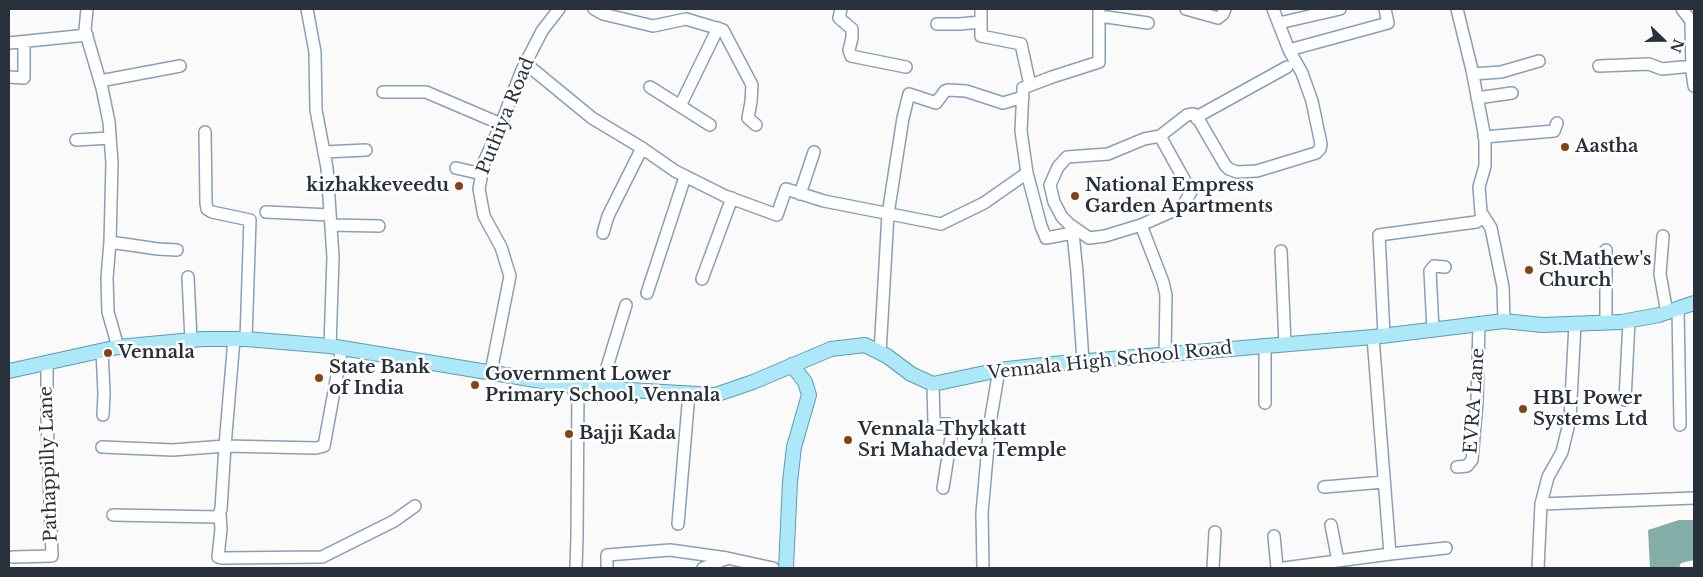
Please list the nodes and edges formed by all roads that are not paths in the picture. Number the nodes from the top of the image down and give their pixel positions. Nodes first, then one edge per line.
1 (87, 9) edge
2 (307, 9) edge
3 (559, 9) edge
4 (594, 9) edge
5 (840, 9) edge
6 (981, 9) edge
7 (1186, 9) edge
8 (1225, 9) edge
9 (1273, 9) edge
10 (1340, 9) edge
11 (1385, 9) edge
12 (1457, 9) edge
13 (1682, 9) edge
14 (1100, 12) edge
15 (980, 22) junction
16 (1148, 23) dead end
17 (1280, 23) junction
18 (937, 24) dead end
19 (718, 28) junction
20 (86, 35) junction
21 (24, 42) junction
22 (9, 43) edge
23 (1289, 50) junction
24 (1539, 61) dead end
25 (526, 63) junction
26 (180, 66) dead end
27 (1599, 66) dead end
28 (1692, 66) junction
29 (906, 67) dead end
30 (1287, 67) dead end
31 (1473, 74) junction
32 (9, 77) edge
33 (100, 81) junction
34 (1030, 85) junction
35 (1694, 86) edge
36 (650, 87) dead end
37 (383, 92) dead end
38 (1512, 93) dead end
39 (1023, 97) junction
40 (1478, 98) junction
41 (680, 106) junction
42 (1198, 119) junction
43 (1557, 123) dead end
44 (501, 124) junction
45 (710, 125) dead end
46 (756, 125) dead end
47 (205, 132) dead end
48 (1160, 136) junction
49 (1484, 137) junction
50 (110, 138) junction
51 (76, 140) dead end
52 (642, 148) junction
53 (366, 150) dead end
54 (324, 152) junction
55 (814, 152) dead end
56 (456, 168) dead end
57 (1027, 173) junction
58 (482, 174) junction
59 (685, 177) junction
60 (800, 194) junction
61 (732, 198) junction
62 (266, 212) dead end
63 (888, 214) junction
64 (1484, 217) junction
65 (330, 220) junction
66 (1141, 225) junction
67 (380, 226) dead end
68 (603, 233) dead end
69 (1663, 236) dead end
70 (110, 242) junction
71 (177, 250) dead end
72 (1606, 250) dead end
73 (1281, 251) dead end
74 (1445, 267) dead end
75 (188, 277) dead end
76 (702, 279) dead end
77 (647, 292) dead end
78 (1694, 303) edge
79 (626, 306) dead end
80 (1672, 310) junction
81 (1629, 321) junction
82 (1504, 322) junction
83 (1606, 323) junction
84 (1479, 324) junction
85 (1575, 324) junction
86 (1434, 330) junction
87 (1378, 336) junction
88 (240, 339) junction
89 (191, 340) junction
90 (1285, 344) junction
91 (1265, 345) junction
92 (118, 347) junction
93 (336, 347) junction
94 (102, 350) junction
95 (880, 353) junction
96 (1165, 354) junction
97 (1083, 361) junction
98 (46, 362) junction
99 (792, 365) junction
100 (9, 370) edge
101 (998, 370) junction
102 (491, 372) junction
103 (933, 384) junction
104 (578, 386) junction
105 (604, 388) junction
106 (688, 393) junction
107 (1625, 400) dead end
108 (1265, 403) dead end
109 (103, 415) dead end
110 (1680, 424) dead end
111 (225, 446) junction
112 (102, 447) dead end
113 (1457, 467) dead end
114 (1384, 482) junction
115 (1324, 487) dead end
116 (943, 488) dead end
117 (1694, 498) edge
118 (1541, 504) junction
119 (415, 506) dead end
120 (220, 514) junction
121 (113, 515) dead end
122 (678, 524) dead end
123 (1331, 525) dead end
124 (1215, 532) dead end
125 (1274, 536) dead end
126 (1446, 548) dead end
127 (694, 553) junction
128 (1390, 554) junction
129 (14, 557) dead end
130 (728, 558) junction
131 (1338, 561) junction
132 (1313, 566) edge
133 (576, 568) edge
134 (607, 568) edge
135 (696, 568) edge
136 (704, 568) edge
137 (785, 568) edge
138 (983, 568) edge
139 (1213, 568) edge
140 (1277, 568) edge
141 (1284, 568) edge
142 (1538, 568) edge

1 - 20 street
2 - 54 street
3 - 25 street, Puthiya Road
4 - 19 street
5 - 29 street
6 - 15 street
7 - 8 street
9 - 17 street
10 - 17 street
11 - 23 street
12 - 31 street
13 - 28 street
14 - 16 street
14 - 34 street
15 - 18 street
15 - 34 street
17 - 23 street
19 - 41 street
19 - 46 street
20 - 21 street
20 - 33 street
21 - 22 street
21 - 32 street
23 - 42 street
24 - 31 street
25 - 44 street, Puthiya Road
25 - 52 street
26 - 33 street
27 - 28 street
28 - 35 street
30 - 42 street
31 - 40 street
33 - 50 street
34 - 39 street
36 - 41 street
37 - 44 street
38 - 40 street
39 - 57 street
39 - 63 street
40 - 49 street
41 - 45 street
42 - 48 street
43 - 49 street
44 - 58 street, Puthiya Road
47 - 88 street
48 - 66 street
48 - 66 street
49 - 64 street
50 - 51 street
50 - 70 street
52 - 59 street
52 - 68 street
53 - 54 street
54 - 65 street
55 - 60 street
56 - 58 street
57 - 63 street
57 - 97 street
58 - 102 street, Puthiya Road
59 - 61 street
59 - 77 street
60 - 61 street
60 - 63 street
61 - 76 street
62 - 65 street
63 - 95 street
64 - 82 street
64 - 87 street
65 - 67 street
65 - 93 street
66 - 96 street
69 - 80 street
70 - 71 street
70 - 92 street
72 - 83 street
73 - 90 street
74 - 86 street
75 - 89 street
78 - 80 main road, Vennala High School Road
79 - 105 street
80 - 81 main road, Vennala High School Road
80 - 110 street
81 - 83 main road, Vennala High School Road
81 - 107 street
82 - 84 main road, Vennala High School Road
82 - 85 main road, Vennala High School Road
83 - 85 main road, Vennala High School Road
84 - 86 main road, Vennala High School Road
84 - 113 street, EVRA Lane
85 - 118 street
86 - 87 main road, Vennala High School Road
87 - 90 main road, Vennala High School Road
87 - 114 street
88 - 89 main road
88 - 93 main road
88 - 111 street
89 - 92 main road
90 - 91 main road, Vennala High School Road
91 - 96 main road, Vennala High School Road
91 - 108 street
92 - 94 main road
93 - 102 main road
93 - 111 street
94 - 98 main road
94 - 109 street
95 - 99 main road
95 - 103 main road
96 - 97 main road, Vennala High School Road
97 - 101 main road, Vennala High School Road
98 - 100 main road
98 - 129 street, Pathappilly Lane
99 - 106 main road
99 - 137 main road
101 - 103 main road, Vennala High School Road
101 - 138 street
102 - 104 main road
103 - 116 street
104 - 105 main road
104 - 133 street
105 - 106 main road
106 - 122 street
111 - 112 street
111 - 120 street
114 - 115 street
114 - 128 street
117 - 118 street
118 - 142 street
119 - 120 street
120 - 121 street
123 - 131 street
124 - 139 street
125 - 140 street
126 - 128 street
127 - 130 street
127 - 134 street
127 - 135 street
128 - 131 street
130 - 136 street
130 - 137 street
131 - 132 street
132 - 141 street

